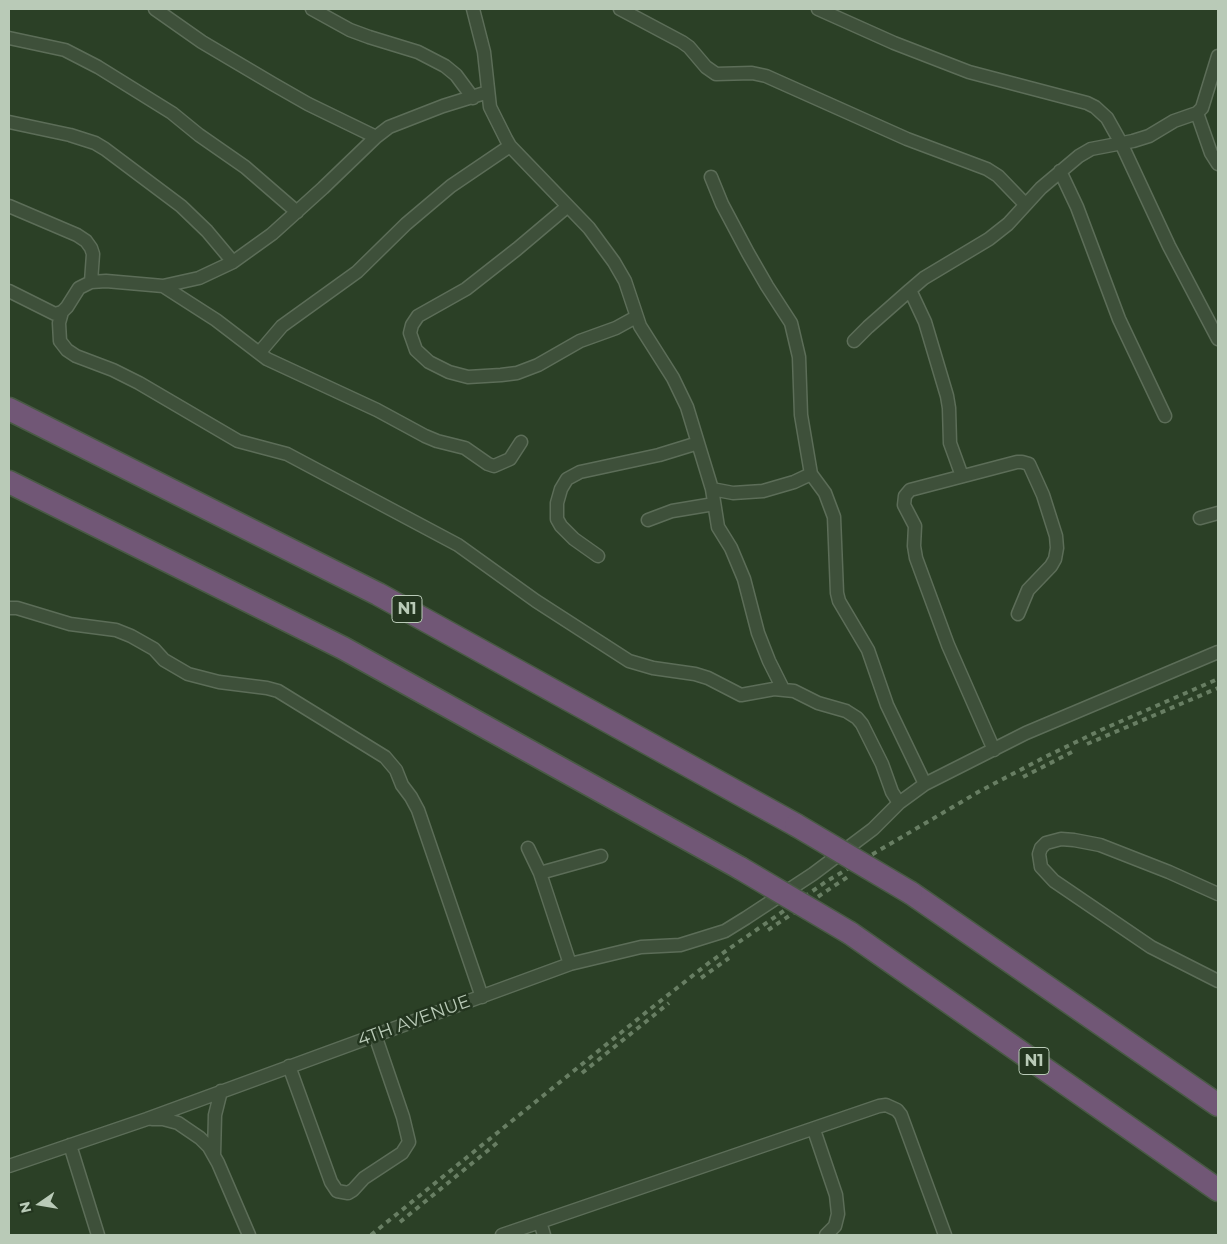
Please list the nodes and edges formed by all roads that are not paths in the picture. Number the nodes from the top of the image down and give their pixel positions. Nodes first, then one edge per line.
1 (155, 9) edge
2 (312, 9) edge
3 (473, 9) edge
4 (620, 9) edge
5 (818, 9) edge
6 (9, 38) edge
7 (1218, 56) edge
8 (488, 92) junction
9 (473, 98) junction
10 (1197, 113) junction
11 (9, 122) edge
12 (376, 138) junction
13 (1121, 143) junction
14 (510, 146) junction
15 (1218, 164) edge
16 (1060, 171) junction
17 (711, 177) dead end
18 (1025, 204) junction
19 (9, 206) edge
20 (568, 206) junction
21 (297, 212) junction
22 (233, 262) junction
23 (92, 282) junction
24 (163, 286) junction
25 (9, 290) edge
26 (910, 290) junction
27 (62, 312) junction
28 (636, 316) junction
29 (1218, 339) edge
30 (854, 341) dead end
31 (259, 353) junction
32 (9, 410) edge
33 (1165, 416) dead end
34 (521, 442) dead end
35 (698, 443) junction
36 (811, 474) junction
37 (962, 476) junction
38 (9, 482) edge
39 (712, 489) junction
40 (714, 504) junction
41 (1218, 513) edge
42 (1200, 518) dead end
43 (648, 520) dead end
44 (598, 556) dead end
45 (9, 608) edge
46 (1018, 614) dead end
47 (1218, 652) edge
48 (783, 689) junction
49 (994, 750) junction
50 (925, 784) junction
51 (899, 803) junction
52 (528, 848) dead end
53 (601, 856) dead end
54 (540, 873) junction
55 (1218, 894) edge
56 (570, 964) junction
57 (1218, 981) edge
58 (482, 997) junction
59 (375, 1035) junction
60 (289, 1066) junction
61 (221, 1091) junction
62 (1218, 1105) edge
63 (147, 1119) junction
64 (814, 1130) junction
65 (70, 1145) junction
66 (214, 1156) junction
67 (9, 1166) edge
68 (1218, 1190) edge
69 (540, 1222) junction
70 (98, 1235) edge
71 (249, 1235) edge
72 (502, 1235) edge
73 (544, 1235) edge
74 (826, 1235) edge
75 (945, 1235) edge

1 - 12 street
2 - 9 street
3 - 8 street
4 - 18 street
5 - 13 street
6 - 21 street
7 - 10 street
8 - 9 street
8 - 14 street
9 - 12 street
10 - 13 street
10 - 15 street
11 - 22 street
12 - 21 street
13 - 16 street
13 - 29 street
14 - 20 street
14 - 31 street
16 - 18 street
16 - 33 street
17 - 36 street
18 - 26 street
19 - 23 street
20 - 28 street
20 - 28 street
21 - 22 street
22 - 24 street
23 - 24 street
23 - 27 street
24 - 31 street
25 - 27 street
26 - 30 street
26 - 37 street
27 - 48 street
28 - 35 street
31 - 34 street
32 - 62 highway, N1, bridge
35 - 39 street
35 - 44 street
36 - 39 street
36 - 50 street
37 - 46 street
37 - 49 street
38 - 68 highway, N1, bridge
39 - 40 street
40 - 43 street
40 - 48 street
41 - 42 street
45 - 58 street
47 - 49 street, 4TH AVENUE
48 - 51 street
49 - 50 street, 4TH AVENUE
50 - 51 street, 4TH AVENUE
51 - 56 street, 4TH AVENUE
52 - 54 street
53 - 54 street
54 - 56 street
55 - 57 street
56 - 58 street, 4TH AVENUE
58 - 59 street, 4TH AVENUE
59 - 60 street, 4TH AVENUE
59 - 60 street
60 - 61 street, 4TH AVENUE
61 - 63 street, 4TH AVENUE
61 - 66 street
63 - 65 street, 4TH AVENUE
63 - 66 street
64 - 69 street
64 - 74 street
64 - 75 street
65 - 67 street, 4TH AVENUE
65 - 70 street
66 - 71 street
69 - 72 street
69 - 73 street

